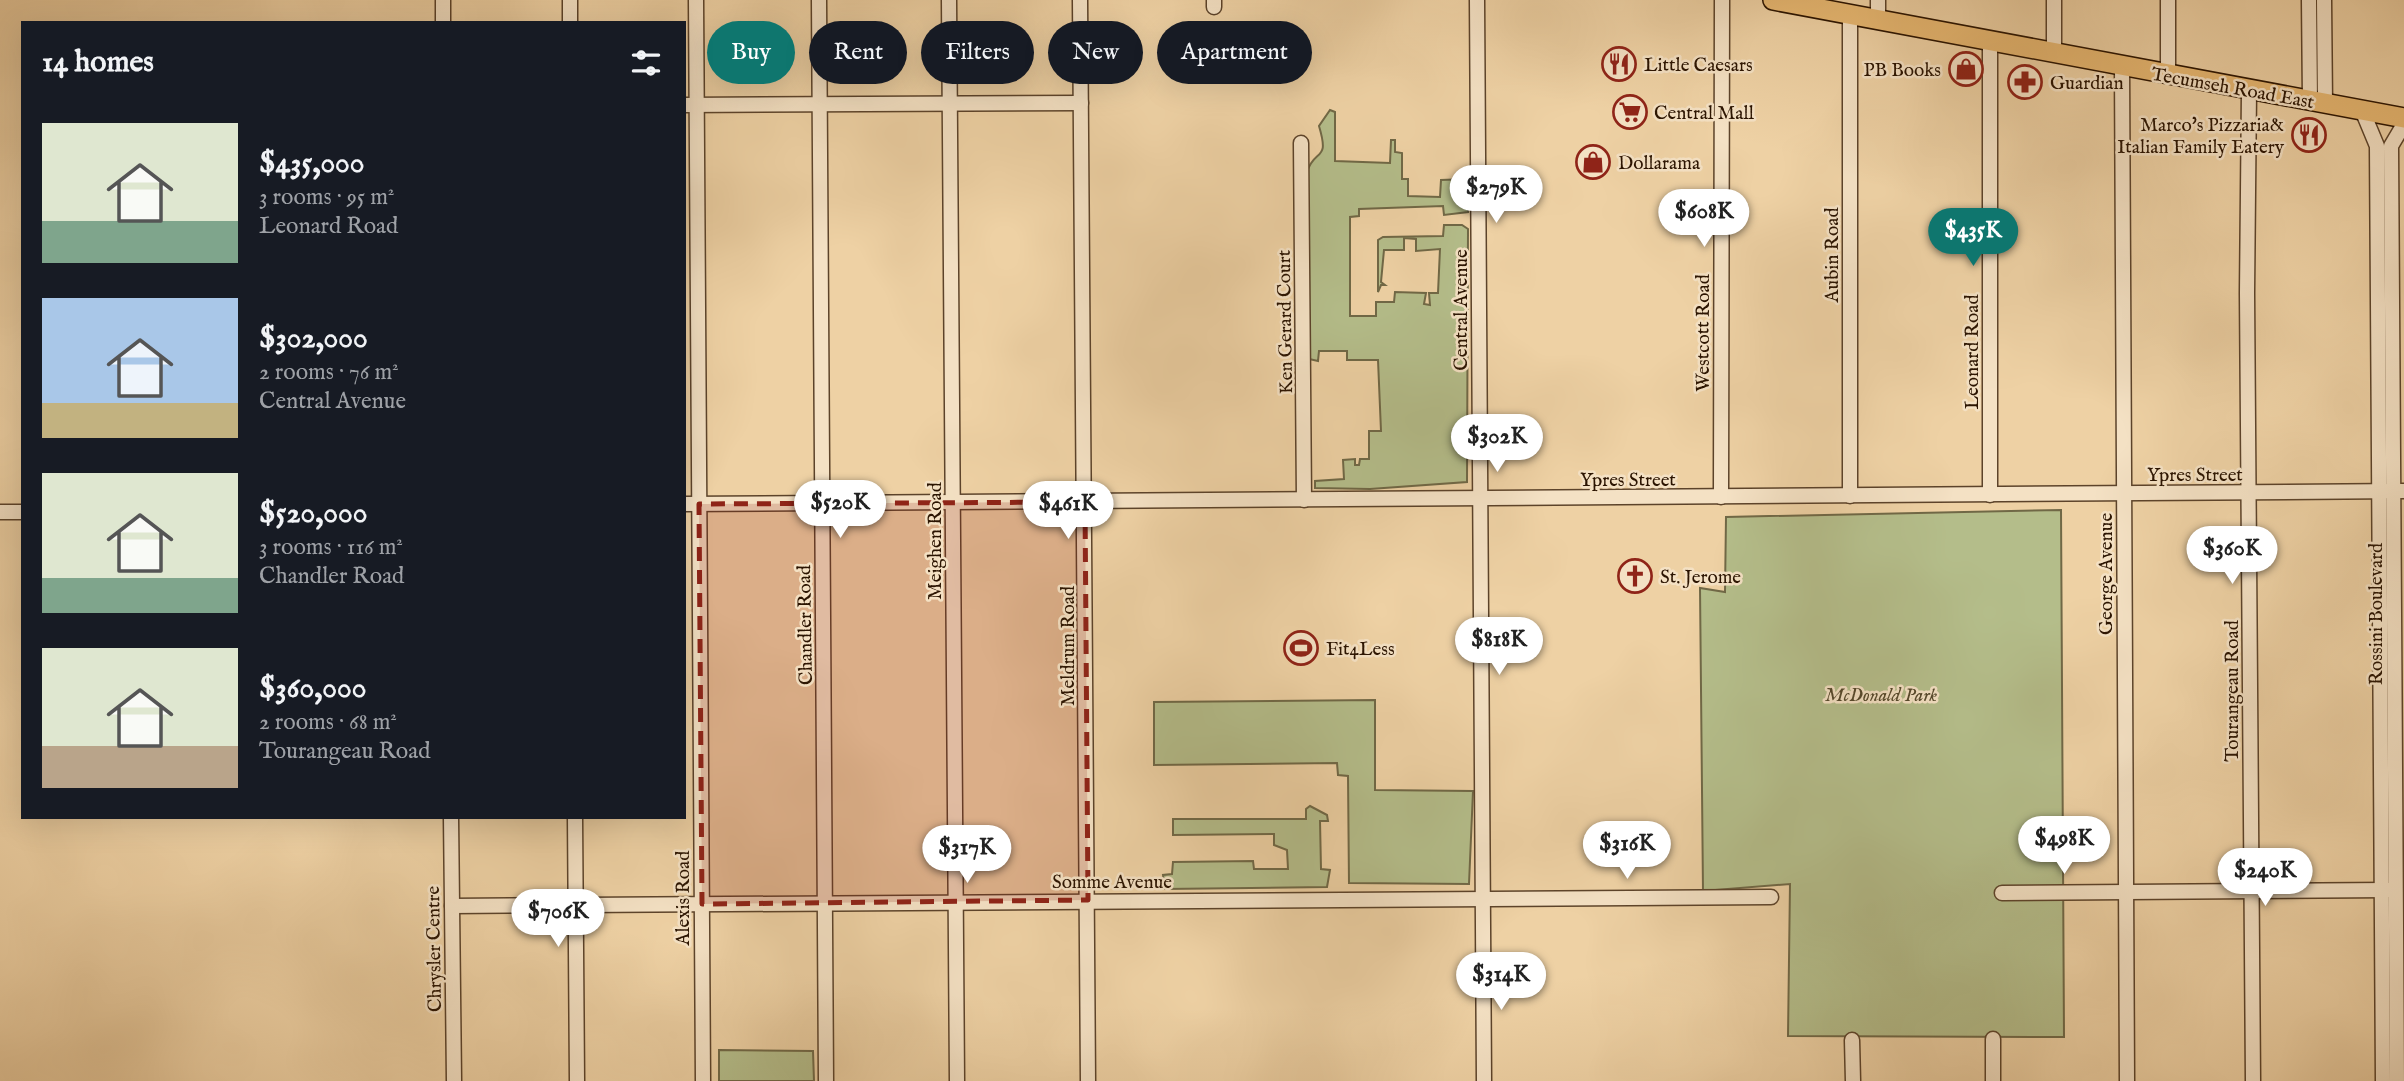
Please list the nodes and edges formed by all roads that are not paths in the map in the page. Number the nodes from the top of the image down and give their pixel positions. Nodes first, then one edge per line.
1 (443, 0) edge
2 (570, 0) edge
3 (696, 0) edge
4 (819, 0) edge
5 (949, 0) edge
6 (1080, 0) edge
7 (1477, 0) edge
8 (1723, 0) edge
9 (1773, 0) edge
10 (2054, 0) edge
11 (2168, 0) edge
12 (2309, 0) edge
13 (2324, 0) edge
14 (1878, 10) edge
15 (1850, 14) junction
16 (2317, 18) junction
17 (443, 21) edge
18 (570, 21) edge
19 (1990, 41) junction
20 (2054, 52) junction
21 (2122, 66) junction
22 (2168, 75) junction
23 (2249, 90) junction
24 (950, 103) junction
25 (1081, 103) junction
26 (2317, 103) junction
27 (819, 104) junction
28 (690, 105) edge
29 (2361, 110) junction
30 (2404, 118) edge
31 (2404, 124) edge
32 (1301, 143) dead end
33 (2384, 146) junction
34 (2392, 491) edge
35 (2249, 492) junction
36 (2124, 493) junction
37 (1990, 495) junction
38 (1850, 496) junction
39 (1721, 497) junction
40 (1480, 499) junction
41 (1304, 500) junction
42 (1085, 502) junction
43 (822, 503) junction
44 (953, 503) junction
45 (692, 504) edge
46 (0, 512) edge
47 (21, 512) edge
48 (451, 819) edge
49 (575, 819) edge
50 (2252, 890) junction
51 (2394, 890) edge
52 (2002, 893) dead end
53 (2126, 894) junction
54 (1771, 897) dead end
55 (1483, 899) junction
56 (1088, 900) junction
57 (825, 903) junction
58 (955, 903) junction
59 (702, 904) junction
60 (576, 905) junction
61 (452, 906) junction
62 (1993, 1039) dead end
63 (1852, 1040) dead end
64 (454, 1081) edge
65 (577, 1081) edge
66 (703, 1081) edge
67 (826, 1081) edge
68 (957, 1081) edge
69 (1088, 1081) edge
70 (1484, 1081) edge
71 (1853, 1081) edge
72 (1993, 1081) edge
73 (2127, 1081) edge
74 (2253, 1081) edge
75 (2383, 1081) edge
76 (2397, 1081) edge

1 - 17 street
2 - 18 street
3 - 28 street, Alexis Road
4 - 27 street, Chandler Road
5 - 24 street, Meighen Road
6 - 25 street, Meldrum Road
7 - 40 street, Central Avenue
8 - 39 street, Westcott Road
9 - 15 main road, Tecumseh Road East
10 - 20 street
11 - 22 street
12 - 16 street
13 - 16 street
14 - 15 main road, Tecumseh Road East
14 - 19 main road, Tecumseh Road East
15 - 38 street, Aubin Road
16 - 26 street
19 - 20 main road, Tecumseh Road East
19 - 37 street, Leonard Road
20 - 21 main road, Tecumseh Road East
21 - 22 main road, Tecumseh Road East
21 - 36 street, George Avenue
22 - 23 main road, Tecumseh Road East
23 - 26 main road, Tecumseh Road East
23 - 35 street, Tourangeau Road
24 - 25 street
24 - 27 street
24 - 44 street, Meighen Road
25 - 42 street, Meldrum Road
26 - 29 main road, Tecumseh Road East
27 - 28 street
27 - 43 street, Chandler Road
28 - 45 street, Alexis Road
29 - 30 main road, Tecumseh Road East
29 - 33 street, Rossini Boulevard
31 - 33 street
32 - 41 street, Ken Gerard Court
33 - 34 street, Rossini Boulevard
34 - 35 street, Ypres Street
34 - 51 street, Rossini Boulevard
35 - 36 street, Ypres Street
35 - 50 street, Tourangeau Road
36 - 37 street, Ypres Street
36 - 53 street, George Avenue
37 - 38 street, Ypres Street
38 - 39 street, Ypres Street
39 - 40 street, Ypres Street
40 - 41 street, Ypres Street
40 - 55 street, Central Avenue
41 - 42 street, Ypres Street
42 - 44 street, Ypres Street
42 - 56 street, Meldrum Road
43 - 44 street, Ypres Street
43 - 45 street, Ypres Street
43 - 57 street, Chandler Road
44 - 58 street, Meighen Road
45 - 59 street, Alexis Road
46 - 47 street
48 - 61 street, Chrysler Centre
49 - 60 street
50 - 51 street
50 - 53 street
50 - 74 street, Tourangeau Road
51 - 75 street, Rossini Boulevard
51 - 76 street, Rossini Boulevard
52 - 53 street
53 - 73 street, George Avenue
54 - 55 street, Somme Avenue
55 - 56 street, Somme Avenue
55 - 70 street, Central Avenue
56 - 58 street, Somme Avenue
56 - 69 street, Meldrum Road
57 - 58 street, Somme Avenue
57 - 59 street, Somme Avenue
57 - 67 street, Chandler Road
58 - 68 street, Meighen Road
59 - 60 street, Somme Avenue
59 - 66 street, Alexis Road
60 - 61 street, Somme Avenue
60 - 65 street
61 - 64 street, Chrysler Centre
62 - 72 street
63 - 71 street

